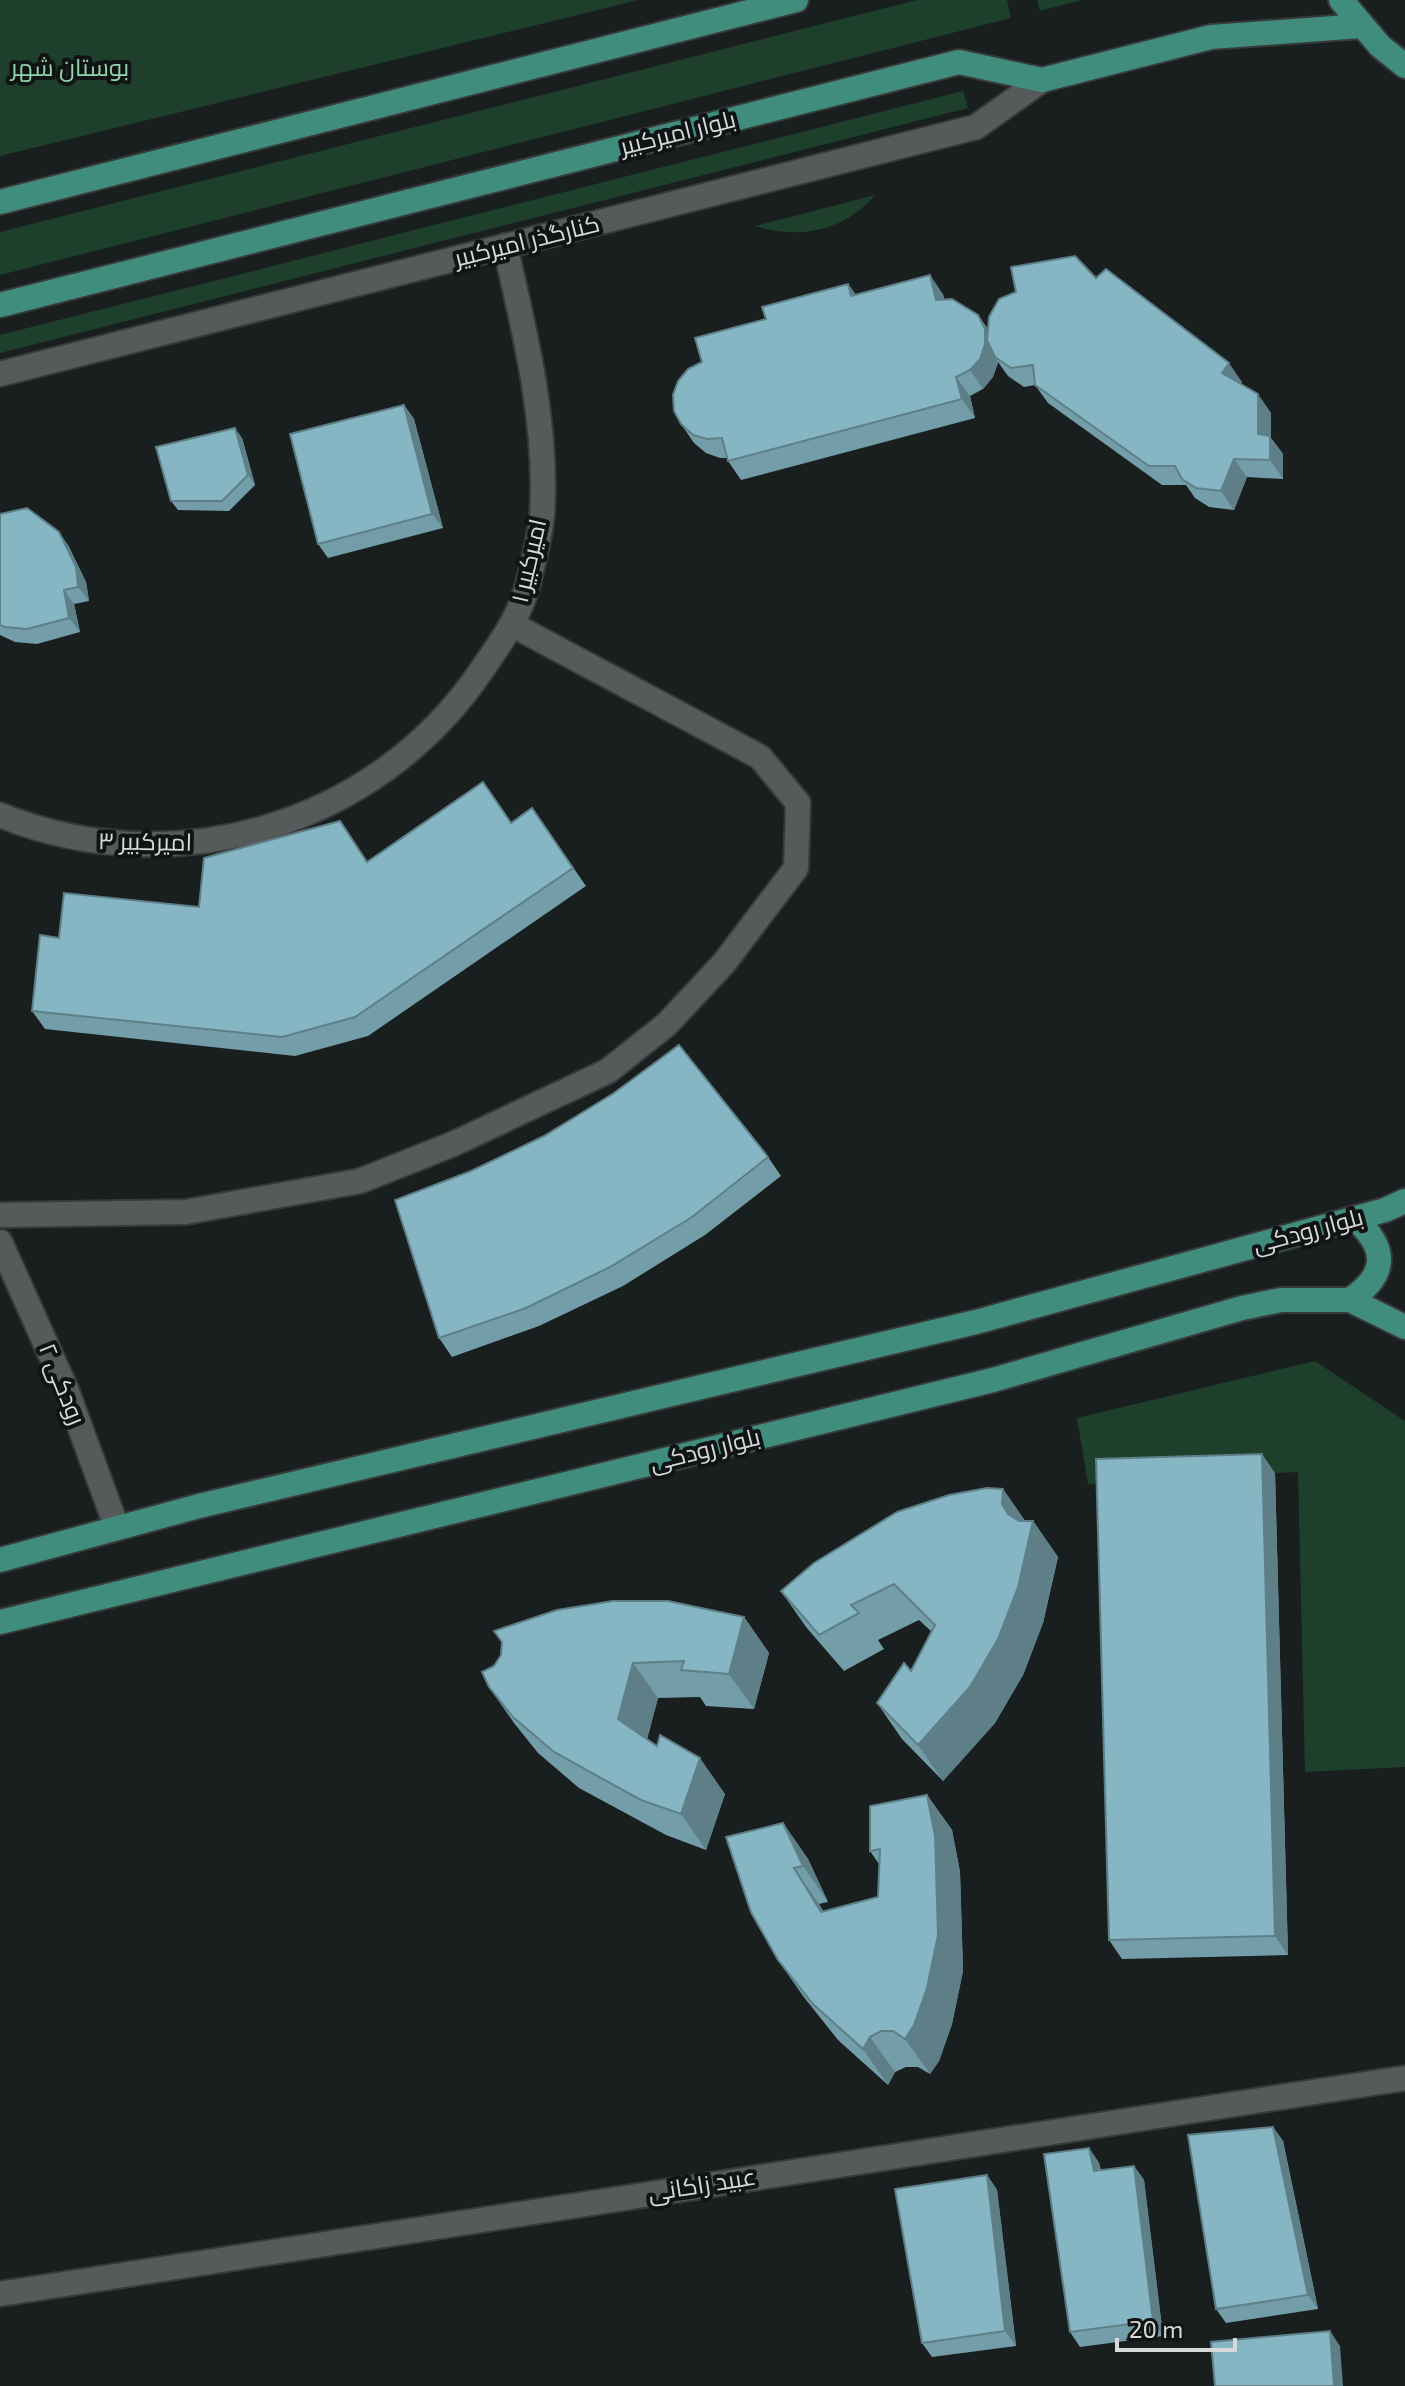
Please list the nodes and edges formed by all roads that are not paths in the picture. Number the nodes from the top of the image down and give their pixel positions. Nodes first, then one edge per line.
1 (796, 0) edge
2 (1341, 0) edge
3 (1361, 26) junction
4 (1405, 66) edge
5 (1042, 80) junction
6 (0, 202) edge
7 (505, 246) junction
8 (0, 305) edge
9 (0, 374) edge
10 (513, 625) junction
11 (0, 815) edge
12 (291, 820) joint
13 (1405, 1201) edge
14 (0, 1215) edge
15 (1354, 1218) junction
16 (0, 1242) edge
17 (1350, 1300) junction
18 (1405, 1327) edge
19 (117, 1528) junction
20 (0, 1560) edge
21 (0, 1622) edge
22 (1405, 2078) edge
23 (0, 2294) edge

1 - 6 main road
2 - 3 main road
3 - 4 main road
3 - 5 main road, بلوار امیرکبیر
5 - 7 street, کنارگذر امیرکبیر
5 - 8 main road, بلوار امیرکبیر
7 - 9 street, کنارگذر امیرکبیر
7 - 10 street, امیرکبیر ۱
10 - 12 street, امیرکبیر ۱
10 - 14 street
11 - 12 street, امیرکبیر ۳
13 - 15 main road, بلوار رودکی
15 - 17 main road
15 - 19 main road, بلوار رودکی
16 - 19 street, رودکی ۲
17 - 18 main road, بلوار رودکی
17 - 21 main road, بلوار رودکی
19 - 20 main road, بلوار رودکی
22 - 23 street, عبید زاکانی

